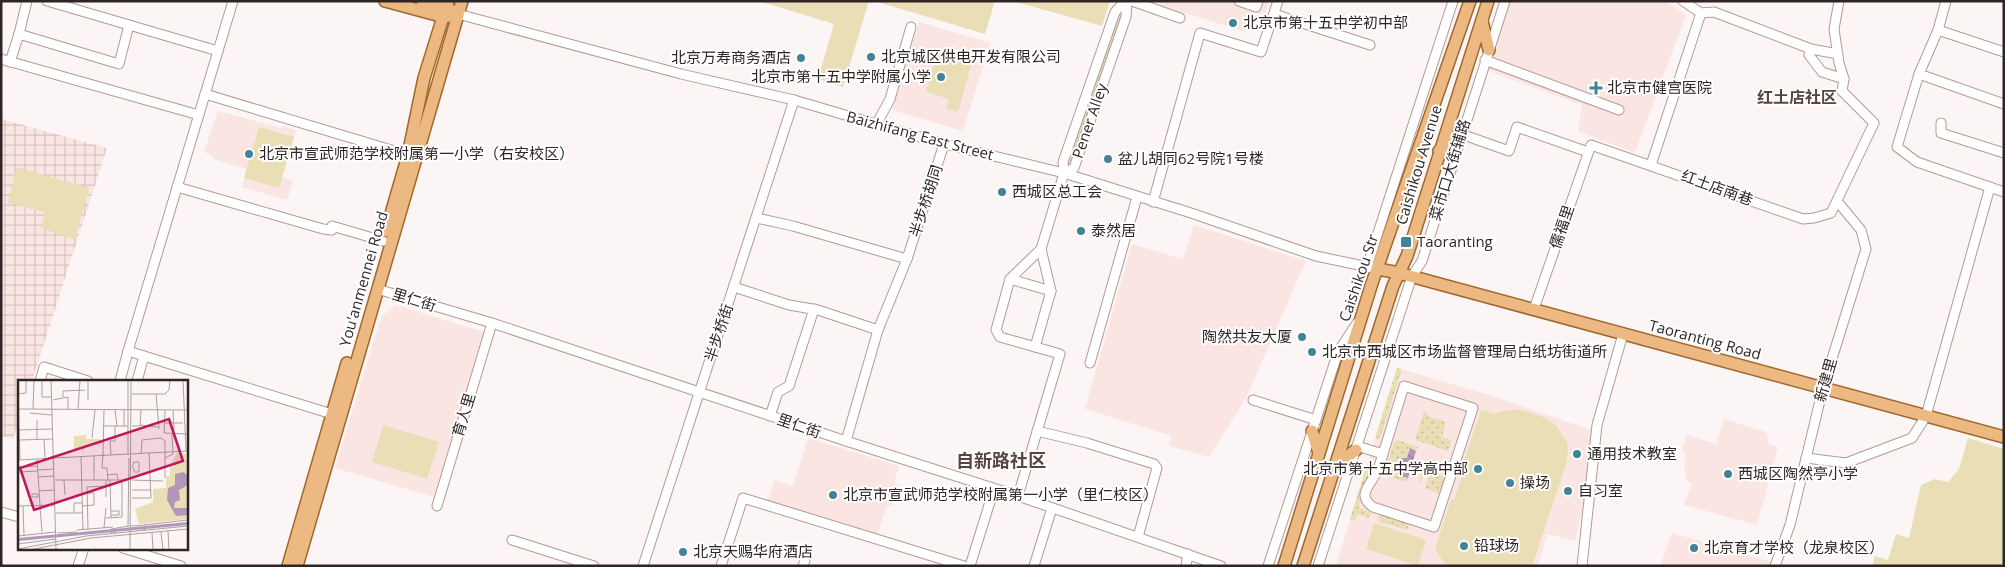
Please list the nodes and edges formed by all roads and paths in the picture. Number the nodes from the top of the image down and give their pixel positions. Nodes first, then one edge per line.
1 (27, 1) edge
2 (47, 1) edge
3 (233, 1) edge
4 (385, 1) edge
5 (422, 1) edge
6 (462, 1) edge
7 (1126, 1) edge
8 (1132, 1) edge
9 (1239, 1) edge
10 (1258, 1) edge
11 (1278, 1) edge
12 (1453, 1) edge
13 (1470, 1) edge
14 (1488, 1) edge
15 (1505, 1) edge
16 (1682, 1) edge
17 (1840, 1) edge
18 (1946, 1) edge
19 (446, 9) edge
20 (1701, 12) junction
21 (458, 14) junction
22 (1274, 14) junction
23 (1180, 18) dead end
24 (1482, 20) junction
25 (129, 25) junction
26 (911, 27) dead end
27 (1938, 30) junction
28 (19, 34) junction
29 (1370, 45) dead end
30 (1811, 49) junction
31 (218, 51) junction
32 (2004, 52) edge
33 (1838, 54) junction
34 (1487, 55) junction
35 (6, 60) edge
36 (1919, 74) junction
37 (1844, 79) junction
38 (206, 94) junction
39 (794, 100) junction
40 (2004, 104) edge
41 (1620, 110) dead end
42 (199, 115) junction
43 (1941, 123) dead end
44 (876, 125) junction
45 (1461, 134) junction
46 (944, 144) junction
47 (1590, 149) junction
48 (1439, 151) junction
49 (2004, 153) edge
50 (408, 155) junction
51 (1651, 164) junction
52 (1064, 173) junction
53 (177, 187) junction
54 (1990, 187) junction
55 (2004, 192) edge
56 (1137, 197) junction
57 (1837, 201) junction
58 (1153, 202) junction
59 (756, 218) junction
60 (383, 241) junction
61 (1041, 249) junction
62 (907, 259) junction
63 (1372, 268) junction
64 (1399, 273) junction
65 (1412, 276) junction
66 (1010, 279) junction
67 (734, 287) junction
68 (377, 288) junction
69 (1051, 291) junction
70 (814, 309) junction
71 (1534, 309) junction
72 (1362, 315) junction
73 (492, 324) junction
74 (878, 330) junction
75 (1624, 334) junction
76 (1035, 347) junction
77 (128, 351) junction
78 (144, 356) junction
79 (1090, 363) dead end
80 (40, 380) edge
81 (85, 380) edge
82 (120, 380) edge
83 (137, 380) edge
84 (1823, 388) junction
85 (700, 392) junction
86 (1253, 400) dead end
87 (332, 414) junction
88 (770, 416) junction
89 (1926, 416) junction
90 (1314, 425) junction
91 (1037, 430) junction
92 (2004, 437) edge
93 (846, 441) junction
94 (1356, 448) junction
95 (1319, 453) junction
96 (1383, 454) junction
97 (1806, 458) junction
98 (1336, 465) junction
99 (994, 489) junction
100 (1018, 496) junction
101 (437, 506) dead end
102 (1052, 508) junction
103 (1, 512) edge
104 (18, 517) edge
105 (1138, 537) junction
106 (512, 540) dead end
107 (83, 550) edge
108 (129, 550) edge
109 (1188, 554) junction
110 (1285, 561) edge
111 (78, 566) edge
112 (181, 566) edge
113 (288, 566) edge
114 (297, 566) edge
115 (594, 566) edge
116 (643, 566) edge
117 (721, 566) edge
118 (964, 566) edge
119 (970, 566) edge
120 (1034, 566) edge
121 (1186, 566) edge
122 (1220, 566) edge
123 (1268, 566) edge
124 (1272, 566) edge
125 (1303, 566) edge
126 (1318, 566) edge
127 (1582, 566) edge
128 (1775, 566) edge

1 - 28 street
2 - 25 street
3 - 31 street
4 - 19 main road
5 - 19 main road
6 - 21 main road, You'anmennei Road
7 - 52 street, Pener Alley
8 - 23 street
9 - 10 street
11 - 22 street
12 - 63 street
13 - 63 main road, Caishikou Str
14 - 24 main road, Caishikou Avenue
15 - 34 street, 菜市口大街辅路
16 - 20 street
17 - 33 street
18 - 27 street
19 - 21 main road
19 - 50 main road, You'anmennei Road
20 - 30 street
20 - 51 street
21 - 39 street, Baizhifang East Street
21 - 68 main road, You'anmennei Road
22 - 29 street
22 - 58 street
24 - 34 main road
24 - 48 main road, Caishikou Avenue
25 - 28 street
25 - 31 street
26 - 44 street
27 - 32 street
27 - 36 street
28 - 35 street
30 - 33 street
30 - 37 street
31 - 38 street
33 - 37 street
34 - 41 street
34 - 45 street, 菜市口大街辅路
35 - 42 street
36 - 40 street
36 - 54 street
37 - 57 street
38 - 42 street
38 - 50 street
39 - 44 street, Baizhifang East Street
39 - 59 street, 半步桥街
42 - 53 street
43 - 49 street
44 - 46 street, Baizhifang East Street
45 - 47 street, 红土店南巷
45 - 48 main road
45 - 65 street, 菜市口大街辅路
46 - 52 street, Baizhifang East Street
46 - 62 street, 半步桥胡同
47 - 51 street, 红土店南巷
47 - 71 street, 儒福里
48 - 64 main road, Caishikou Avenue
50 - 60 main road, You'anmennei Road
51 - 57 street, 红土店南巷
52 - 56 street, Baizhifang East Street
52 - 61 street
53 - 60 street
53 - 77 street
54 - 55 street
54 - 89 street
56 - 58 street, Baizhifang East Street
56 - 79 street
57 - 84 street, 新建里
58 - 63 street, Baizhifang East Street
59 - 62 street
59 - 67 street, 半步桥街
60 - 87 main road, You'anmennei Road
61 - 66 street
61 - 69 street
62 - 74 street, 半步桥胡同
63 - 64 main road, Taoranting Road
63 - 72 main road, Caishikou Str
64 - 65 main road, Taoranting Road
64 - 98 main road, Caishikou Avenue
65 - 71 main road, Taoranting Road
65 - 94 street, 菜市口大街辅路
66 - 69 street
66 - 76 street
67 - 70 street
67 - 85 street, 半步桥街
68 - 73 street, 里仁街
68 - 114 main road, You'anmennei Road
69 - 76 street
70 - 74 street
70 - 88 street
71 - 75 main road, Taoranting Road
72 - 90 street
72 - 95 main road, Caishikou Str
73 - 85 street, 里仁街
73 - 101 street, 育人里
74 - 93 street, 半步桥胡同
75 - 84 main road, Taoranting Road
75 - 127 street
76 - 91 street
77 - 78 street
77 - 82 street
78 - 83 street
78 - 87 street
80 - 81 street
84 - 89 main road, Taoranting Road
84 - 97 street, 新建里
85 - 88 street, 里仁街
85 - 116 street, 半步桥街
86 - 90 street
87 - 113 main road, You'anmennei Road
88 - 93 street, 里仁街
89 - 92 main road, Taoranting Road
89 - 97 street
90 - 95 main road
90 - 123 street
91 - 100 street
91 - 105 street
93 - 99 street, 里仁街
94 - 96 street
94 - 98 main road
94 - 126 street, 菜市口大街辅路
95 - 110 main road, Caishikou Str
96 - 96 street
97 - 128 street, 新建里
98 - 125 main road, Caishikou Avenue
99 - 100 street, 里仁街
99 - 119 street
100 - 102 street, 里仁街
102 - 105 street, 里仁街
102 - 120 street
103 - 104 street
105 - 109 street, 里仁街
106 - 115 street
107 - 111 street
108 - 112 street
109 - 121 street
109 - 122 street, 里仁街
110 - 124 main road
117 - 118 street

